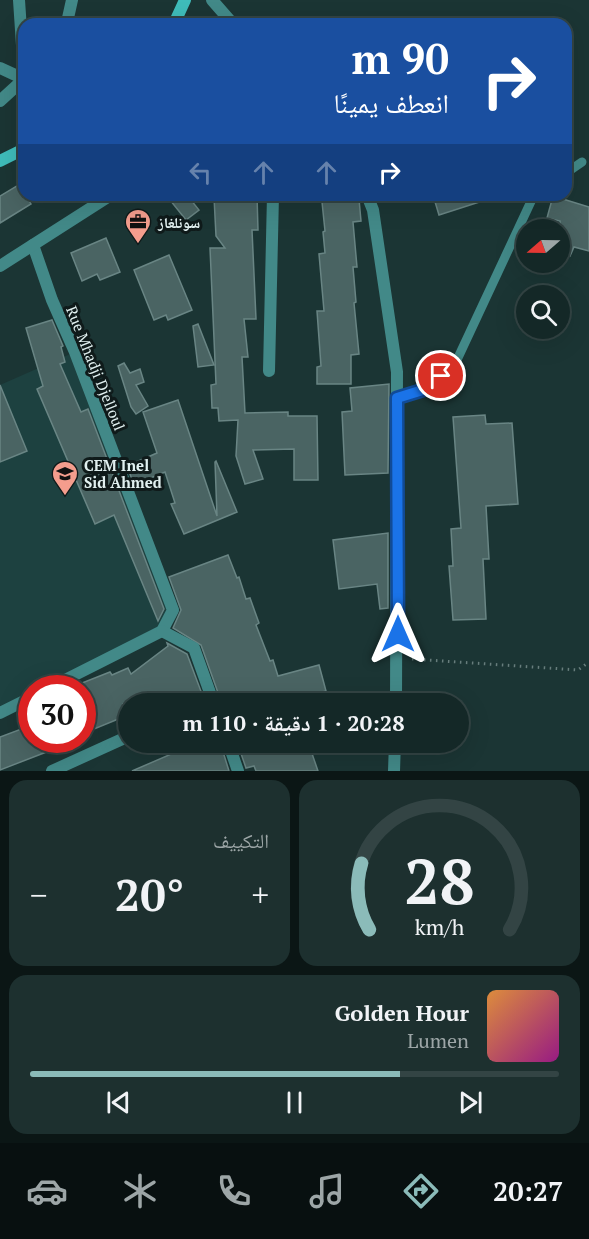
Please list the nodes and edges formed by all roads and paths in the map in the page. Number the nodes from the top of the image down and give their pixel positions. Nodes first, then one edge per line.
1 (19, 0) edge
2 (72, 0) edge
3 (185, 0) edge
4 (212, 0) edge
5 (20, 18) edge
6 (68, 18) edge
7 (177, 18) edge
8 (226, 18) edge
9 (0, 68) edge
10 (18, 76) edge
11 (18, 84) edge
12 (0, 101) edge
13 (18, 152) edge
14 (0, 161) edge
15 (582, 162) dead end
16 (572, 169) edge
17 (102, 201) edge
18 (273, 201) edge
19 (369, 201) edge
20 (531, 201) edge
21 (33, 245) junction
22 (0, 266) edge
23 (269, 371) dead end
24 (397, 398) junction
25 (162, 631) junction
26 (398, 658) junction
27 (589, 662) edge
28 (75, 675) edge
29 (210, 693) edge
30 (396, 693) edge
31 (18, 704) edge
32 (0, 713) edge
33 (118, 741) edge
34 (232, 753) edge
35 (395, 753) edge
36 (52, 771) edge
37 (238, 771) edge
38 (394, 771) edge

1 - 5 street
2 - 6 street
3 - 7 main road
4 - 8 street
9 - 10 street
11 - 12 street
13 - 14 main road
15 - 16 lane
17 - 21 street
18 - 23 street
19 - 24 street
20 - 24 lane
21 - 22 street
21 - 25 street, Rue Mhadji Djelloul
24 - 26 street
25 - 28 street
25 - 29 street
26 - 27 path
26 - 30 street
31 - 32 street
33 - 36 street
34 - 37 street
35 - 38 street

